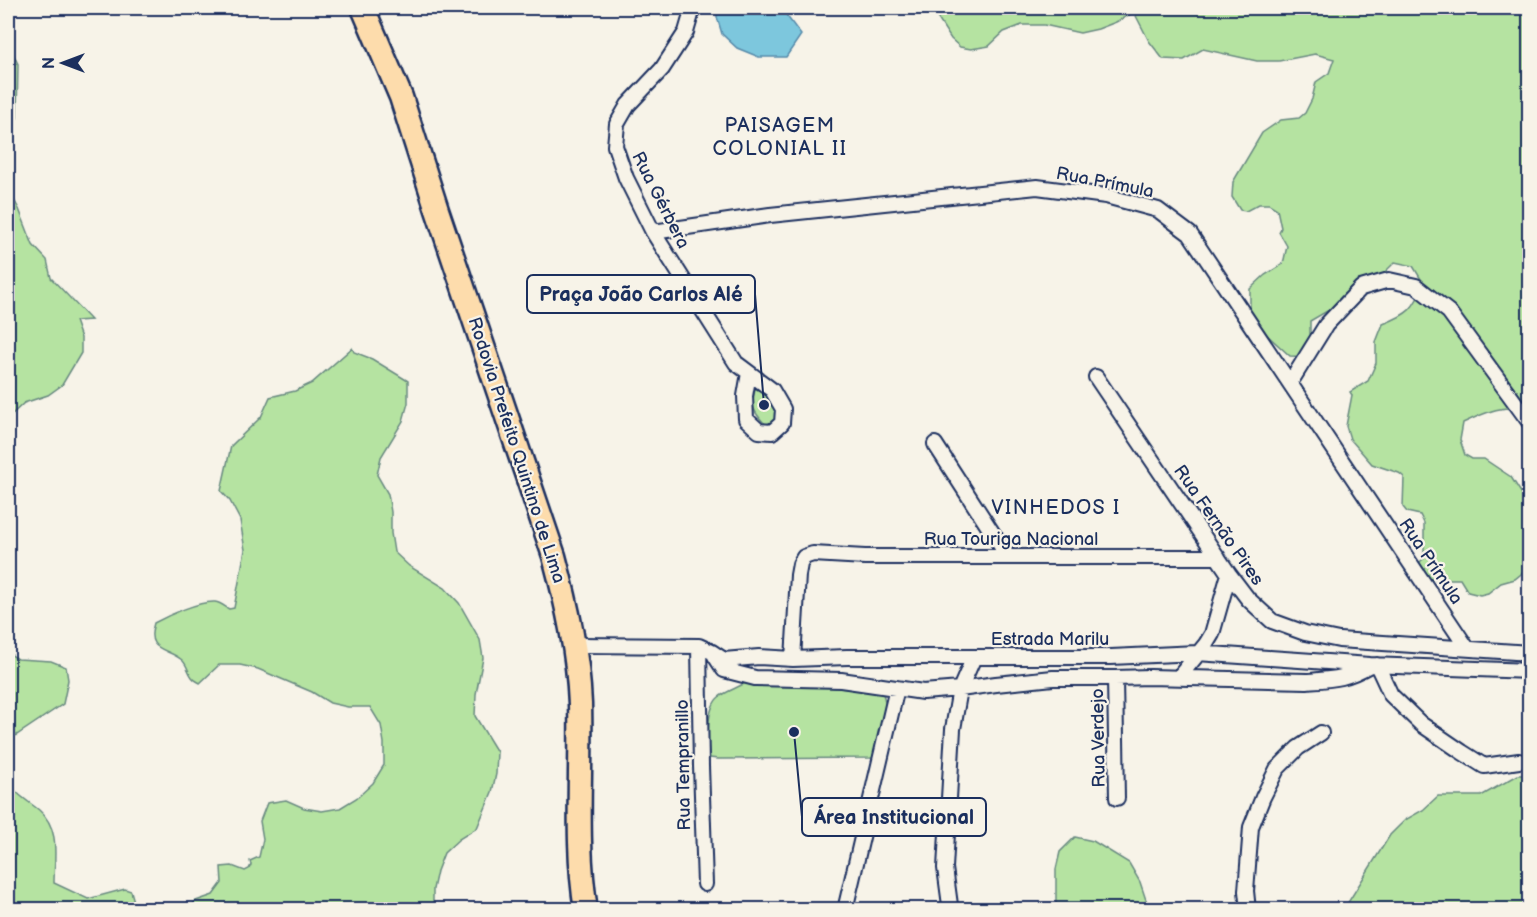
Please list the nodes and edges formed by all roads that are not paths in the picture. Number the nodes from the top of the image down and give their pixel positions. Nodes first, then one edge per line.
1 (363, 8) edge
2 (693, 8) edge
3 (653, 232) junction
4 (749, 373) dead end
5 (1096, 377) dead end
6 (1290, 383) junction
7 (1530, 423) edge
8 (935, 444) dead end
9 (1008, 557) junction
10 (1218, 557) junction
11 (1229, 574) junction
12 (575, 645) junction
13 (1467, 648) junction
14 (706, 649) junction
15 (1197, 653) junction
16 (1530, 653) edge
17 (975, 657) junction
18 (794, 658) junction
19 (1374, 665) junction
20 (1530, 671) edge
21 (1179, 677) junction
22 (1115, 678) junction
23 (897, 688) junction
24 (960, 689) junction
25 (1321, 733) dead end
26 (1519, 761) dead end
27 (1117, 798) dead end
28 (705, 884) dead end
29 (586, 909) edge
30 (846, 909) edge
31 (952, 909) edge
32 (1248, 909) edge

1 - 12 main road, Rodovia Prefeito Quintino de Lima
2 - 3 street, Rua Gérbera
3 - 4 street, Rua Gérbera
3 - 6 street, Rua Prímula
5 - 10 street, Rua Fernão Pires
6 - 7 street
6 - 13 street, Rua Prímula
8 - 9 street
9 - 10 street, Rua Touriga Nacional
9 - 18 street, Rua Touriga Nacional
10 - 11 street, Rua Fernão Pires
11 - 13 street, Rua Fernão Pires
11 - 15 street
12 - 14 street, Estrada Marilu
12 - 29 main road, Rodovia Prefeito Quintino de Lima
13 - 16 street, Rua Fernão Pires
14 - 18 street, Estrada Marilu
14 - 23 street
14 - 28 street, Rua Tempranillo
15 - 17 street, Estrada Marilu
15 - 19 street, Estrada Marilu
15 - 21 street
17 - 18 street, Estrada Marilu
17 - 24 street
19 - 20 street, Estrada Marilu
19 - 21 street
19 - 26 street
21 - 22 street
22 - 24 street
22 - 27 street, Rua Verdejo
23 - 24 street
23 - 30 street
24 - 31 street
25 - 32 street

